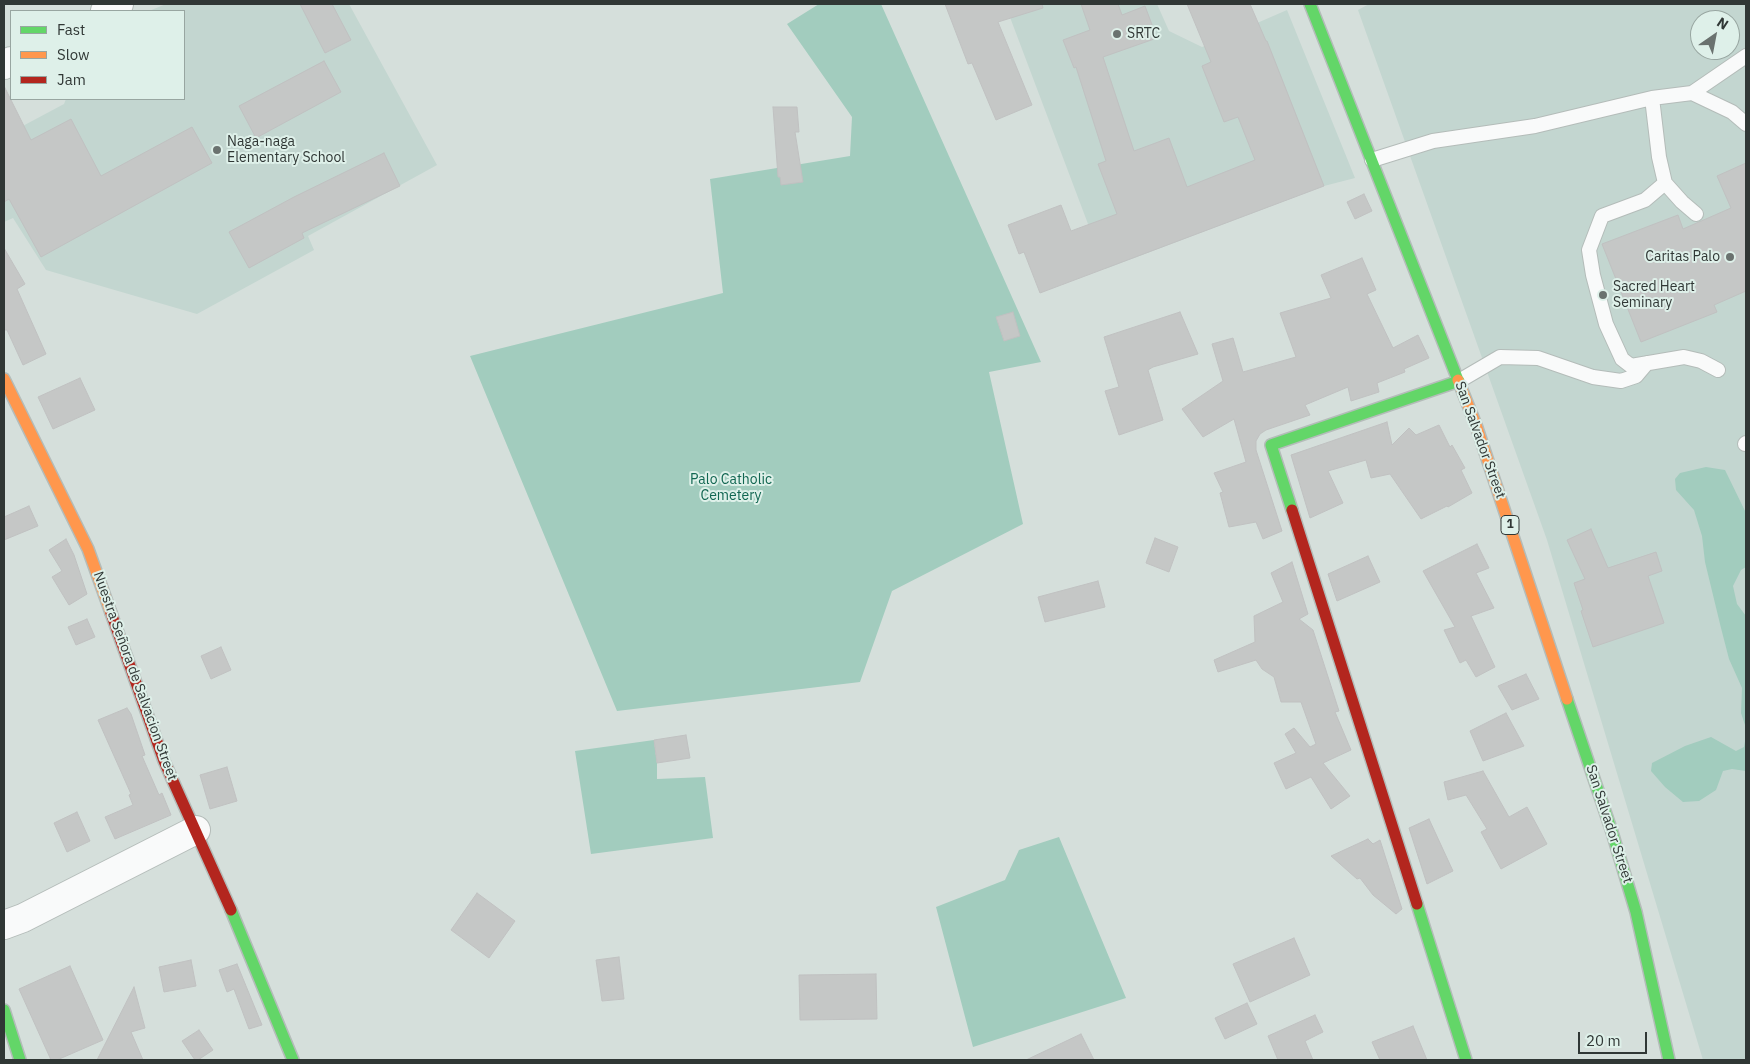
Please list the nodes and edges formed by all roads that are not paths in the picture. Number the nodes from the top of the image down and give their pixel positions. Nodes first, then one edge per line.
1 (119, 4) edge
2 (1310, 4) edge
3 (107, 10) edge
4 (1746, 56) edge
5 (1692, 93) junction
6 (1652, 98) junction
7 (1746, 124) edge
8 (1372, 160) junction
9 (1665, 183) junction
10 (1696, 214) dead end
11 (1647, 363) junction
12 (1718, 370) dead end
13 (4, 378) edge
14 (1459, 381) junction
15 (196, 830) junction
16 (4, 925) edge
17 (4, 1010) edge
18 (20, 1060) edge
19 (292, 1060) edge
20 (1466, 1060) edge
21 (1669, 1060) edge

1 - 3 street
2 - 8 main road, San Salvador Street / 1
4 - 5 lane
5 - 6 lane
5 - 7 lane
6 - 8 lane
6 - 9 lane
8 - 14 main road, San Salvador Street / 1
9 - 10 lane
9 - 11 lane
11 - 12 lane
11 - 14 lane
13 - 15 main road, Nuestra Señora de Salvacion Street
14 - 20 main road
14 - 21 main road, San Salvador Street / 1
15 - 16 street
15 - 19 main road, Nuestra Señora de Salvacion Street
17 - 18 main road

